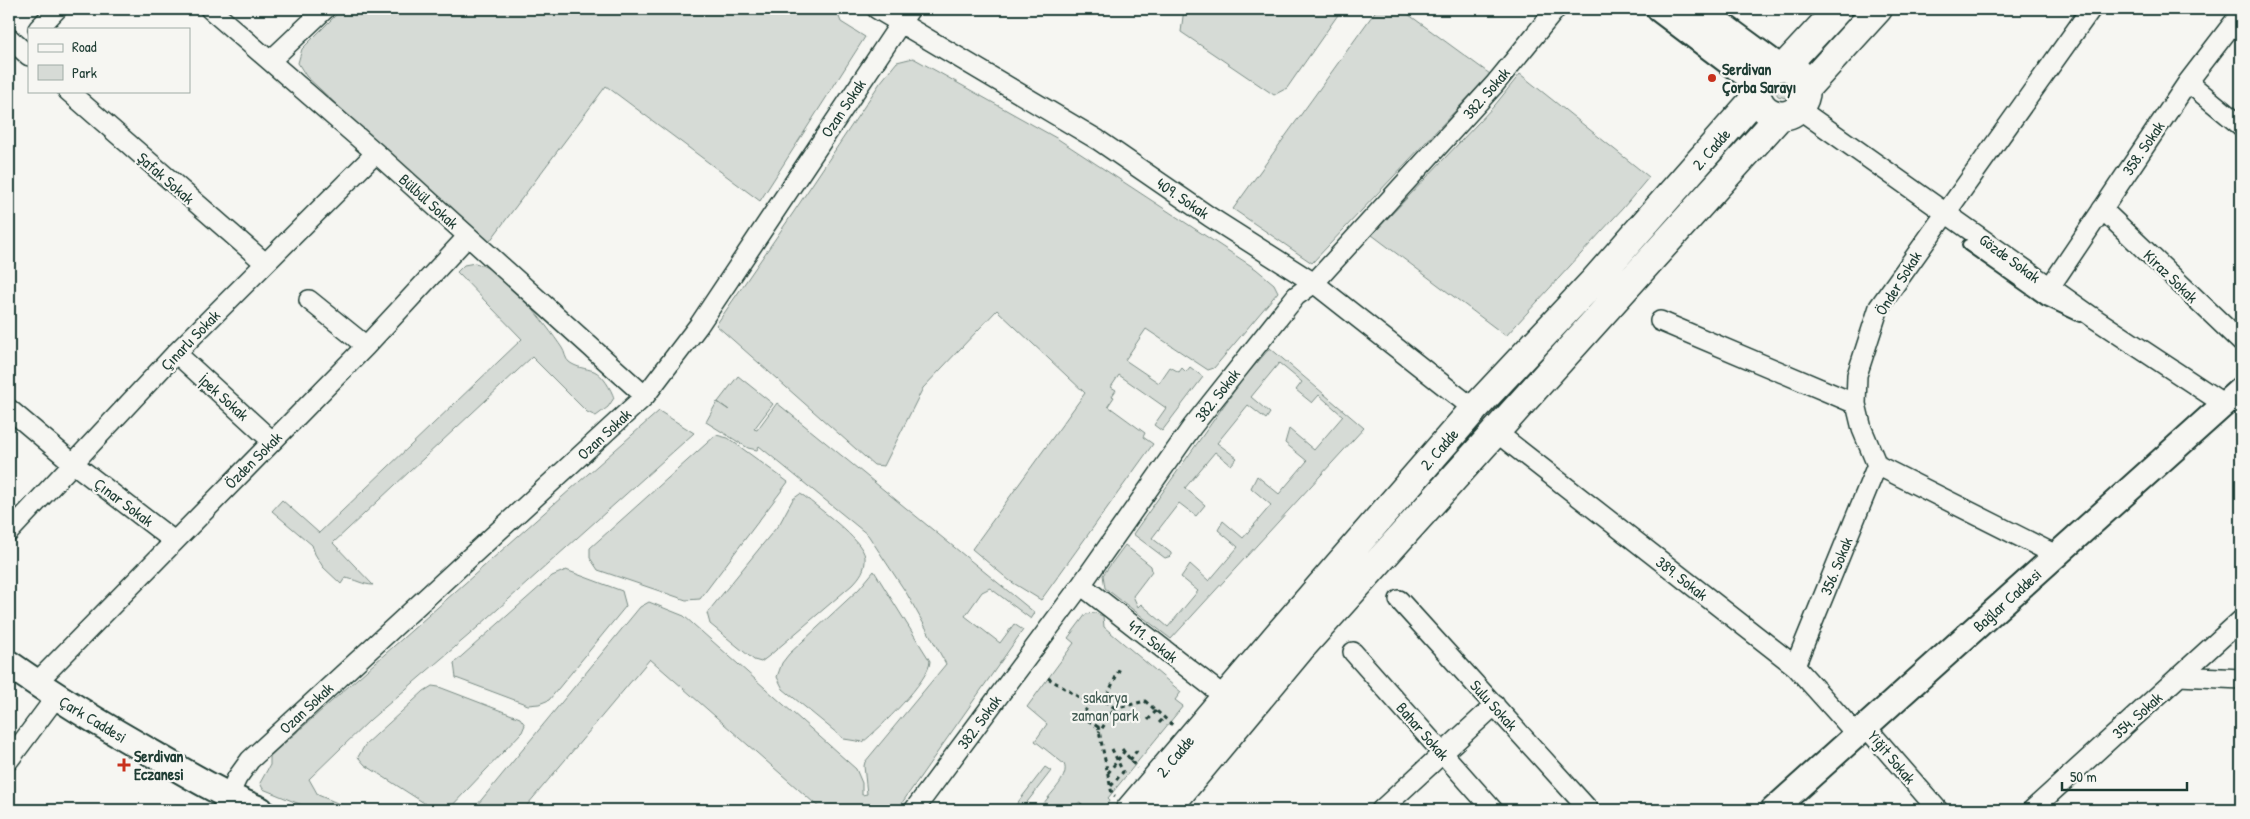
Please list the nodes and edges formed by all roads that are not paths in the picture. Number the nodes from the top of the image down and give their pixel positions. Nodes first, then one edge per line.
1 (57, 9) edge
2 (210, 9) edge
3 (324, 9) edge
4 (877, 9) edge
5 (1556, 9) edge
6 (1660, 9) edge
7 (1699, 9) edge
8 (1838, 9) edge
9 (1878, 9) edge
10 (2091, 9) edge
11 (2241, 13) edge
12 (905, 16) edge
13 (39, 28) edge
14 (270, 61) junction
15 (1770, 78) junction
16 (2188, 82) junction
17 (69, 92) edge
18 (1795, 104) junction
19 (2241, 126) edge
20 (376, 153) junction
21 (2102, 210) junction
22 (1946, 212) junction
23 (468, 236) junction
24 (1968, 245) dead end
25 (265, 263) junction
26 (1314, 283) junction
27 (2050, 287) junction
28 (309, 300) dead end
29 (2091, 316) junction
30 (1660, 321) dead end
31 (2241, 342) edge
32 (366, 346) junction
33 (176, 353) junction
34 (2241, 389) edge
35 (645, 396) junction
36 (1856, 404) junction
37 (2224, 404) junction
38 (1474, 409) junction
39 (9, 410) edge
40 (1496, 432) junction
41 (272, 441) junction
42 (74, 464) junction
43 (1876, 465) junction
44 (9, 532) edge
45 (174, 541) junction
46 (2056, 555) junction
47 (1081, 585) junction
48 (1399, 600) dead end
49 (2241, 620) edge
50 (1353, 652) dead end
51 (9, 664) edge
52 (1795, 666) junction
53 (2180, 676) junction
54 (2241, 679) edge
55 (46, 690) junction
56 (1225, 697) junction
57 (1495, 705) junction
58 (1861, 731) junction
59 (1442, 753) junction
60 (9, 760) edge
61 (1121, 802) edge
62 (225, 804) edge
63 (1401, 804) edge
64 (1930, 808) edge
65 (260, 810) edge
66 (914, 810) edge
67 (1166, 810) edge
68 (1381, 810) edge
69 (1493, 810) edge
70 (1589, 810) edge
71 (1773, 810) edge
72 (2032, 810) edge

1 - 13 street
2 - 14 street, Bülbül Sokak
3 - 14 street
4 - 12 street, 409. Sokak
5 - 26 street, 382. Sokak
6 - 15 main road
7 - 15 main road
8 - 15 main road, 2. Cadde
9 - 18 main road, 2. Cadde
10 - 22 street, Önder Sokak
11 - 16 street, 358. Sokak
12 - 26 street, 409. Sokak
12 - 35 street, Ozan Sokak
14 - 20 street, Bülbül Sokak
15 - 18 main road
15 - 18 main road
15 - 38 main road, 2. Cadde
16 - 19 street
16 - 21 street, 358. Sokak
17 - 25 street, Şafak Sokak
18 - 22 street, Gözde Sokak
18 - 40 main road, 2. Cadde
20 - 23 street, Bülbül Sokak
20 - 25 street, Çınarlı Sokak
21 - 27 street, 358. Sokak
21 - 31 street, Kiraz Sokak
22 - 27 street, Gözde Sokak
22 - 36 street, Önder Sokak
23 - 32 street, Özden Sokak
23 - 35 street, Bülbül Sokak
24 - 29 lane
25 - 33 street, Çınarlı Sokak
26 - 38 street, 409. Sokak
26 - 47 street, 382. Sokak
27 - 29 street, Gözde Sokak
28 - 32 street
29 - 37 street, Gözde Sokak
30 - 36 street
32 - 41 street, Özden Sokak
33 - 41 street, İpek Sokak
33 - 42 street, Çınarlı Sokak
34 - 37 street, Bağlar Caddesi
35 - 62 street, Ozan Sokak
36 - 43 street, Önder Sokak
37 - 46 street, Bağlar Caddesi
38 - 56 main road, 2. Cadde
39 - 42 street, Çınar Sokak
40 - 52 street, 389. Sokak
40 - 67 main road, 2. Cadde
41 - 45 street, Özden Sokak
42 - 44 street, Çınarlı Sokak
42 - 45 street, Çınar Sokak
43 - 46 street
43 - 52 street, 356. Sokak
45 - 55 street, Özden Sokak
46 - 58 street, Bağlar Caddesi
47 - 56 street, 411. Sokak
47 - 66 street, 382. Sokak
48 - 57 street, Sulu Sokak
49 - 53 street, 354. Sokak
50 - 59 street, Bahar Sokak
51 - 55 main road, Çark Caddesi
52 - 58 street, 389. Sokak
53 - 54 street
53 - 72 street, 354. Sokak
55 - 60 street, Özden Sokak
55 - 62 main road, Çark Caddesi
56 - 61 main road, 2. Cadde
57 - 59 street
57 - 70 street, Sulu Sokak
58 - 64 street, Yiğit Sokak
58 - 71 street, Bağlar Caddesi
59 - 63 street
59 - 69 street, Bahar Sokak
62 - 65 main road, Çark Caddesi
63 - 68 street

